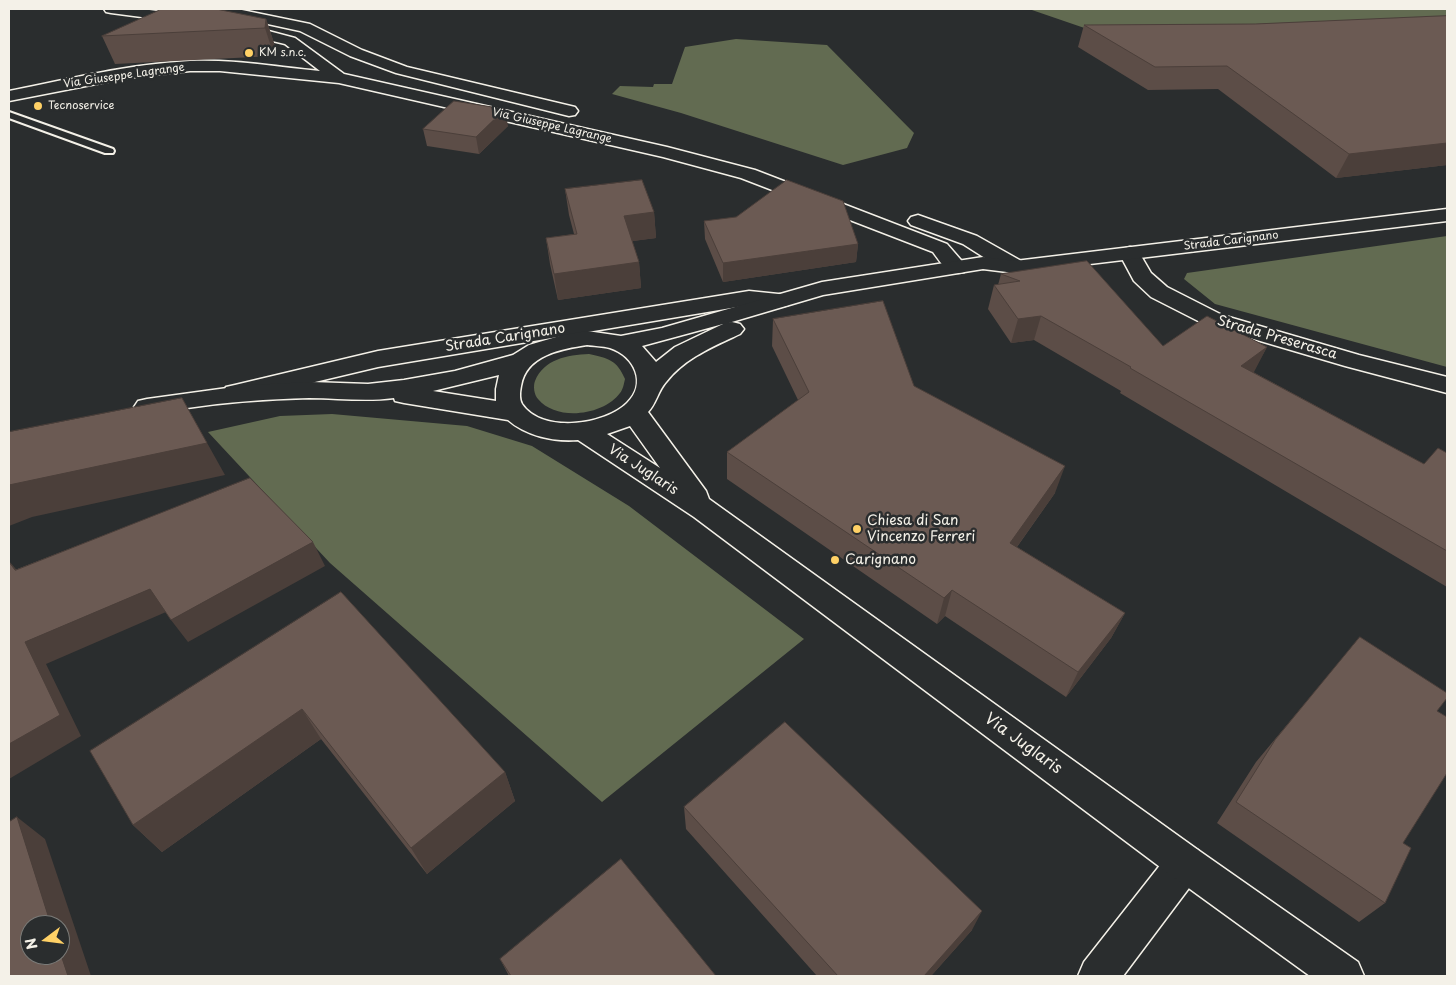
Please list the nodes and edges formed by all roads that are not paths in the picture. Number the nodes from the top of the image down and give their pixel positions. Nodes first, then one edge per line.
1 (111, 9) edge
2 (211, 19) edge
3 (245, 30) edge
4 (339, 78) junction
5 (9, 96) edge
6 (9, 115) edge
7 (589, 115) dead end
8 (654, 132) dead end
9 (109, 152) dead end
10 (870, 203) dead end
11 (1447, 215) edge
12 (906, 216) dead end
13 (1130, 253) junction
14 (956, 267) junction
15 (1015, 267) junction
16 (780, 300) junction
17 (620, 344) junction
18 (521, 361) junction
19 (651, 384) junction
20 (1447, 385) edge
21 (385, 391) junction
22 (233, 393) junction
23 (124, 411) edge
24 (514, 412) junction
25 (634, 412) junction
26 (583, 431) junction
27 (704, 510) junction
28 (1185, 863) junction
29 (1098, 976) edge
30 (1344, 976) edge

1 - 2 street, Via Giuseppe Lagrange
2 - 7 street, Via Giuseppe Lagrange
3 - 4 street
4 - 5 street, Via Giuseppe Lagrange
4 - 14 street, Via Giuseppe Lagrange
6 - 9 lane
8 - 10 street
11 - 13 street, Strada Carignano
12 - 15 street
13 - 15 street, Strada Carignano
13 - 20 street, Strada Preserasca
14 - 15 street, Strada Carignano
14 - 16 street, Strada Carignano
15 - 19 street, Strada Carignano
16 - 17 street, Strada Carignano
16 - 22 street, Strada Carignano
17 - 18 street
17 - 19 street
18 - 21 street, Strada Carignano
18 - 24 street
19 - 25 street
21 - 22 street, Strada Carignano
21 - 24 street, Strada Carignano
22 - 23 street, Strada Carignano
24 - 26 street
25 - 26 street
25 - 27 street, Via Juglaris
26 - 27 street, Via Juglaris
27 - 28 street, Via Juglaris
28 - 29 street
28 - 30 street, Via Juglaris

